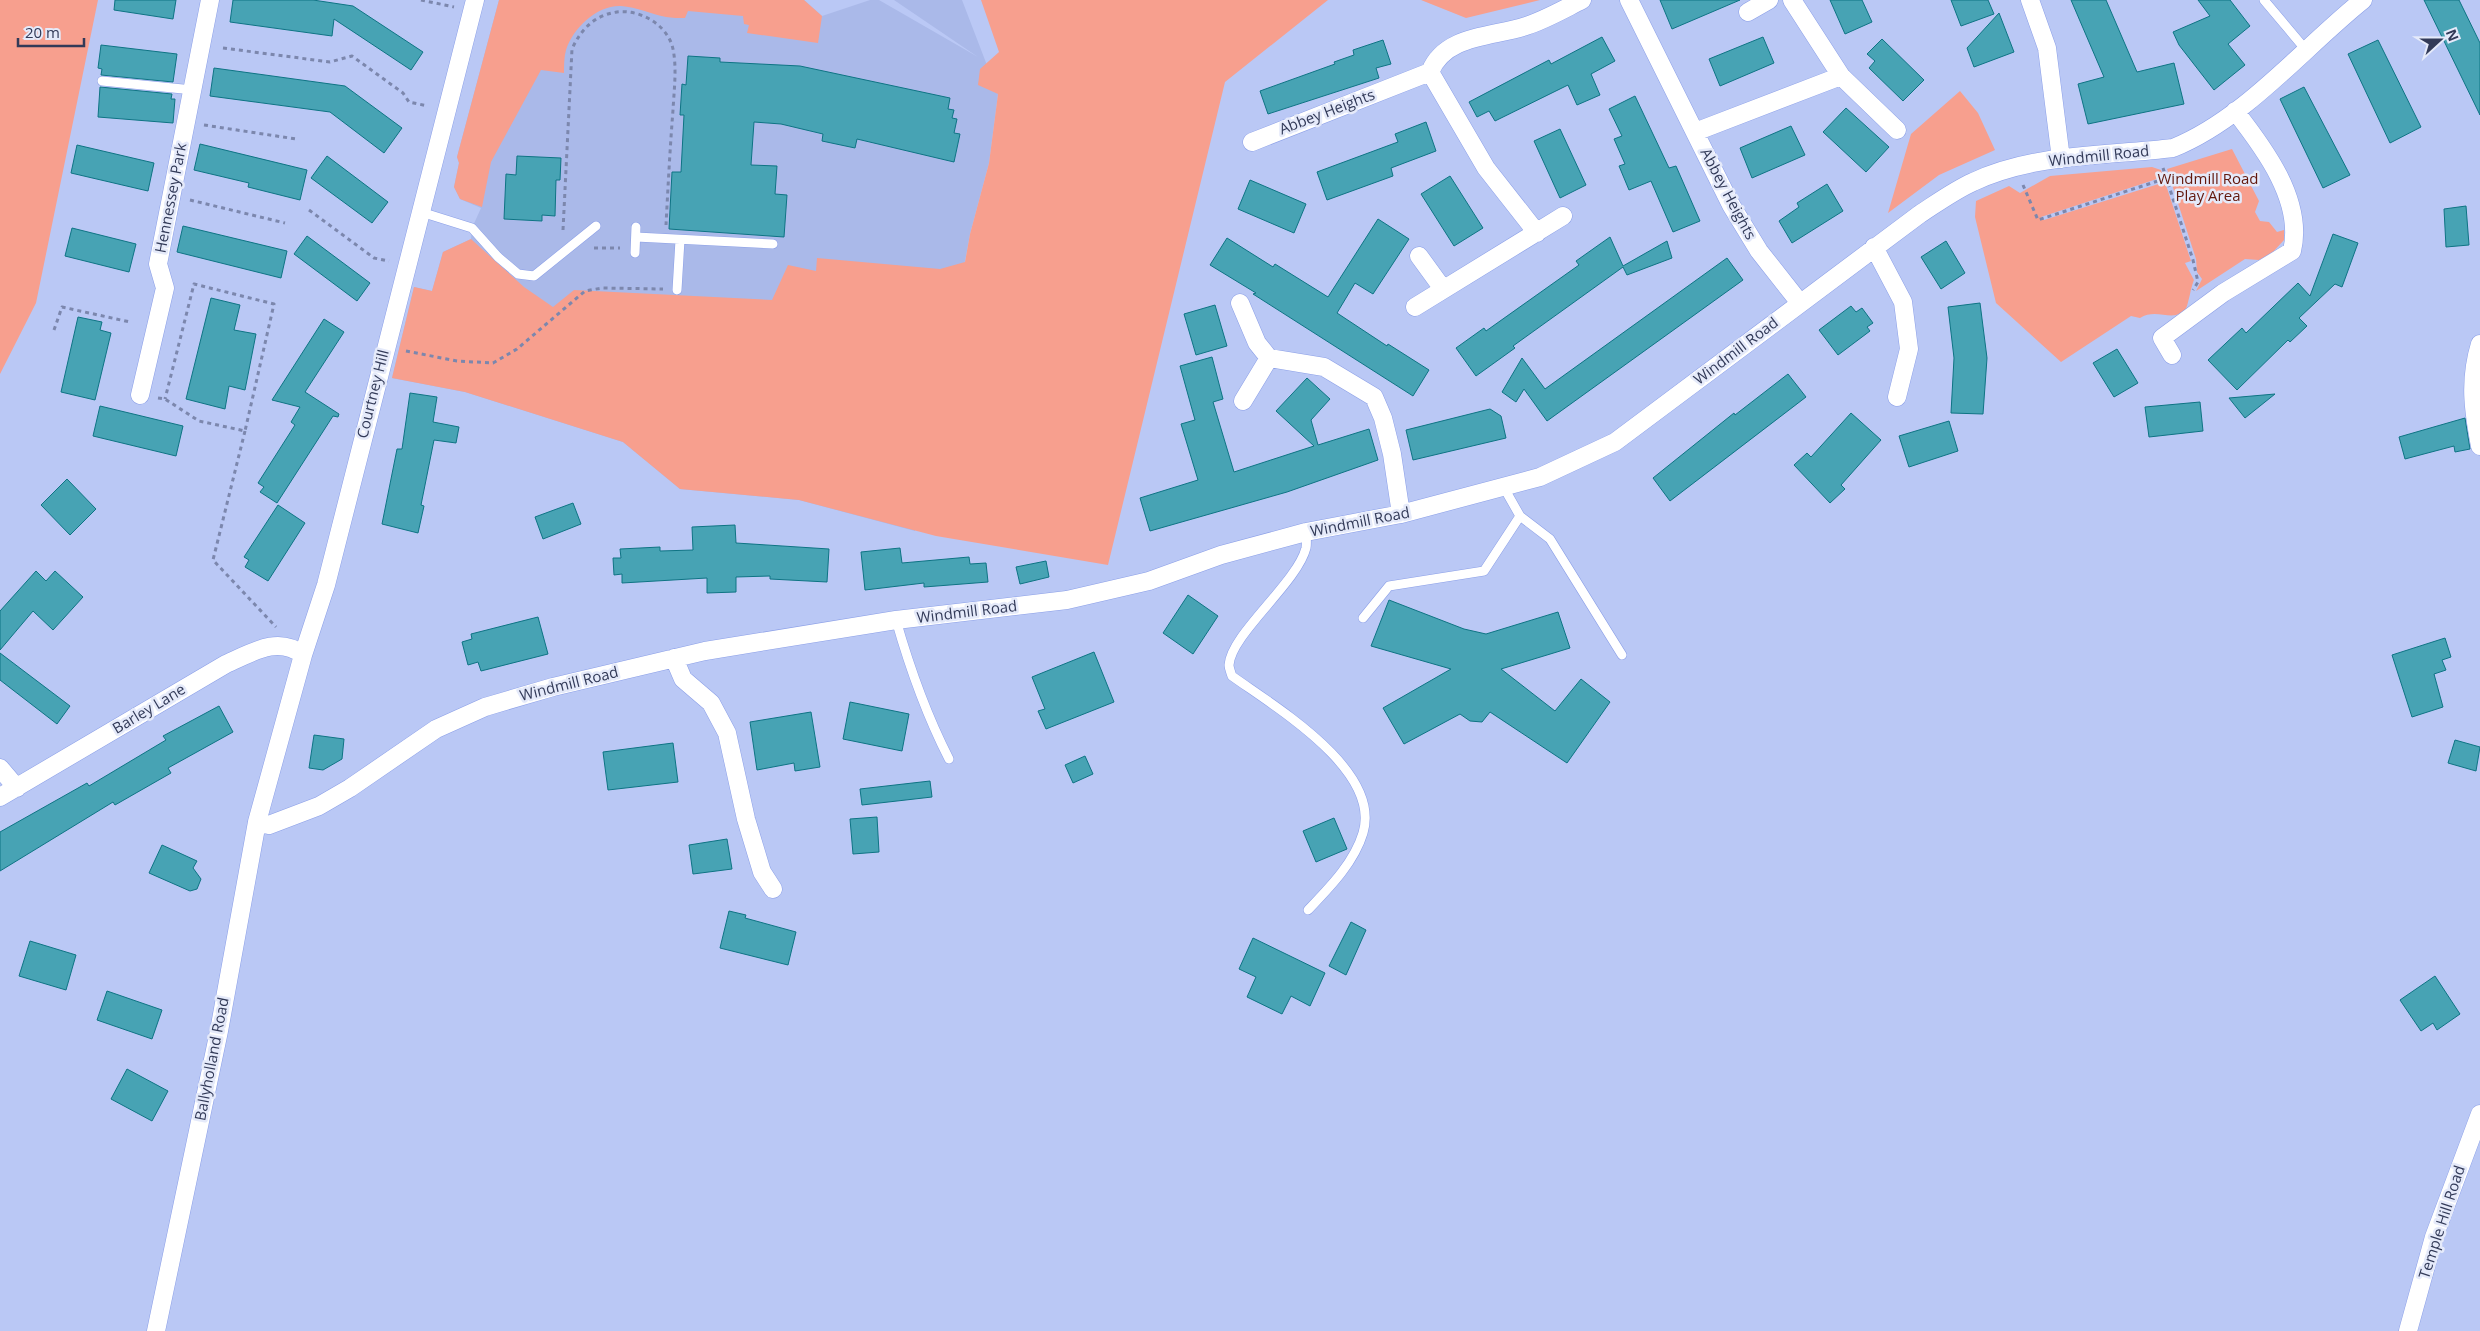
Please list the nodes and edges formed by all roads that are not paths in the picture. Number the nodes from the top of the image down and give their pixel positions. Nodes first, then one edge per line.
1 (210, 0) edge
2 (475, 0) edge
3 (1582, 0) edge
4 (1629, 0) edge
5 (1769, 0) edge
6 (1792, 0) edge
7 (2030, 0) edge
8 (2264, 0) edge
9 (2364, 0) edge
10 (1748, 12) dead end
11 (2306, 50) junction
12 (1430, 72) junction
13 (1841, 76) junction
14 (102, 81) dead end
15 (193, 90) junction
16 (2235, 110) junction
17 (1897, 130) dead end
18 (1695, 132) junction
19 (1252, 142) dead end
20 (2061, 159) junction
21 (421, 212) junction
22 (1563, 216) dead end
23 (596, 226) dead end
24 (636, 228) dead end
25 (1537, 233) junction
26 (636, 238) junction
27 (680, 240) junction
28 (773, 244) dead end
29 (1874, 247) junction
30 (635, 253) dead end
31 (1419, 256) dead end
32 (677, 290) dead end
33 (1443, 290) junction
34 (1240, 303) dead end
35 (1800, 303) junction
36 (1415, 307) dead end
37 (2480, 344) edge
38 (2172, 355) dead end
39 (1269, 358) junction
40 (140, 395) road end
41 (1897, 397) dead end
42 (1242, 401) dead end
43 (2480, 446) edge
44 (1503, 486) junction
45 (1401, 514) junction
46 (1520, 516) junction
47 (1306, 532) junction
48 (1363, 618) dead end
49 (896, 620) junction
50 (303, 654) junction
51 (1622, 656) dead end
52 (674, 658) junction
53 (949, 759) dead end
54 (0, 768) edge
55 (265, 786) joint
56 (17, 788) junction
57 (0, 797) edge
58 (257, 822) junction
59 (773, 889) dead end
60 (1308, 910) dead end
61 (2480, 1114) edge
62 (156, 1331) edge
63 (2408, 1331) edge

1 - 15 street, Hennessey Park
2 - 21 street, Courtney Hill
3 - 12 street, Abbey Heights
4 - 18 street, Abbey Heights
5 - 10 street
6 - 13 street
7 - 20 street
8 - 11 lane
9 - 11 street, Windmill Road
11 - 16 street, Windmill Road
12 - 19 street, Abbey Heights
12 - 25 street
13 - 17 street
13 - 18 street, Abbey Heights
14 - 15 lane
15 - 40 street, Hennessey Park
16 - 20 street, Windmill Road
16 - 38 street
18 - 35 street, Abbey Heights
20 - 29 street, Windmill Road
21 - 23 lane
21 - 50 street, Courtney Hill
22 - 25 street
24 - 26 lane
25 - 33 street
26 - 27 lane
26 - 30 lane
27 - 28 lane
27 - 32 lane
29 - 35 street, Windmill Road
29 - 41 street
31 - 33 street
33 - 36 street
34 - 39 street
35 - 44 street, Windmill Road
37 - 43 street
39 - 42 street
39 - 45 street
44 - 45 street, Windmill Road
44 - 46 lane
45 - 47 street, Windmill Road
46 - 48 lane
46 - 51 lane
47 - 49 street, Windmill Road
47 - 60 lane
49 - 52 street, Windmill Road
49 - 53 lane
50 - 55 street, Courtney Hill
50 - 56 street, Barley Lane
52 - 58 street, Windmill Road
52 - 59 street
54 - 56 street
55 - 58 street, Ballyholland Road
56 - 57 street, Barley Lane
58 - 62 street, Ballyholland Road
61 - 63 street, Temple Hill Road

